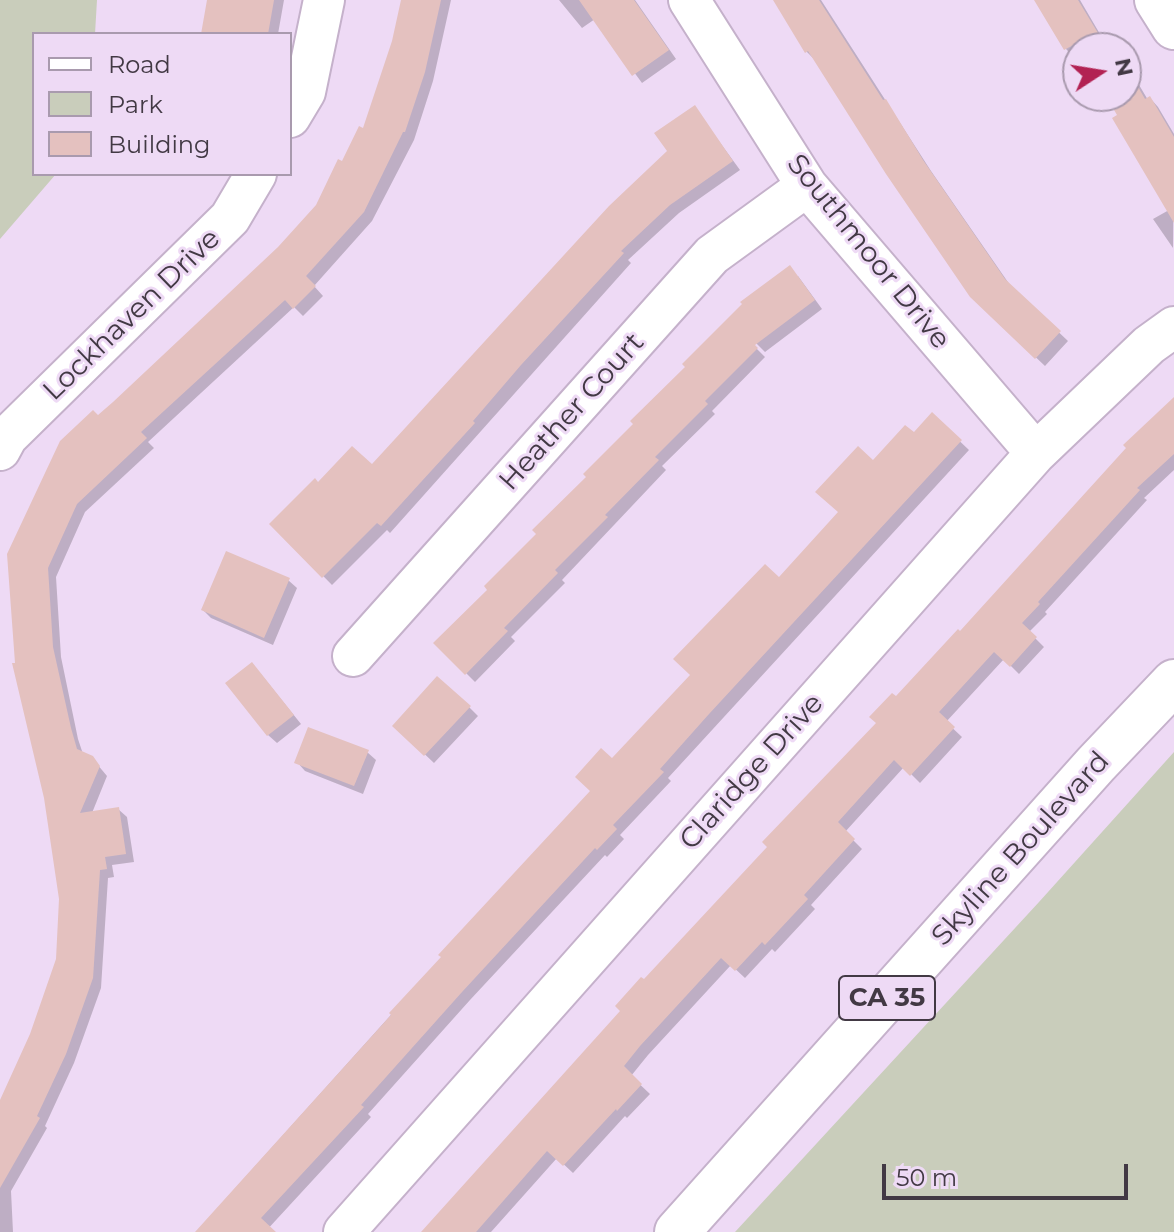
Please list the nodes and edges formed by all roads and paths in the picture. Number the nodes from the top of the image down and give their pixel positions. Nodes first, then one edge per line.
1 (324, 0) edge
2 (689, 0) edge
3 (1157, 0) edge
4 (1174, 27) edge
5 (292, 114) edge
6 (255, 176) edge
7 (807, 186) junction
8 (1174, 327) edge
9 (0, 450) edge
10 (1036, 453) junction
11 (353, 656) dead end
12 (1174, 682) edge
13 (344, 1232) edge
14 (677, 1232) edge

1 - 5 street
2 - 7 street, Southmoor Drive
3 - 4 main road
6 - 9 street, Lockhaven Drive
7 - 10 street, Southmoor Drive
7 - 11 street, Heather Court
8 - 10 street, Claridge Drive
10 - 13 street, Claridge Drive
12 - 14 main road, Skyline Boulevard / CA 35

